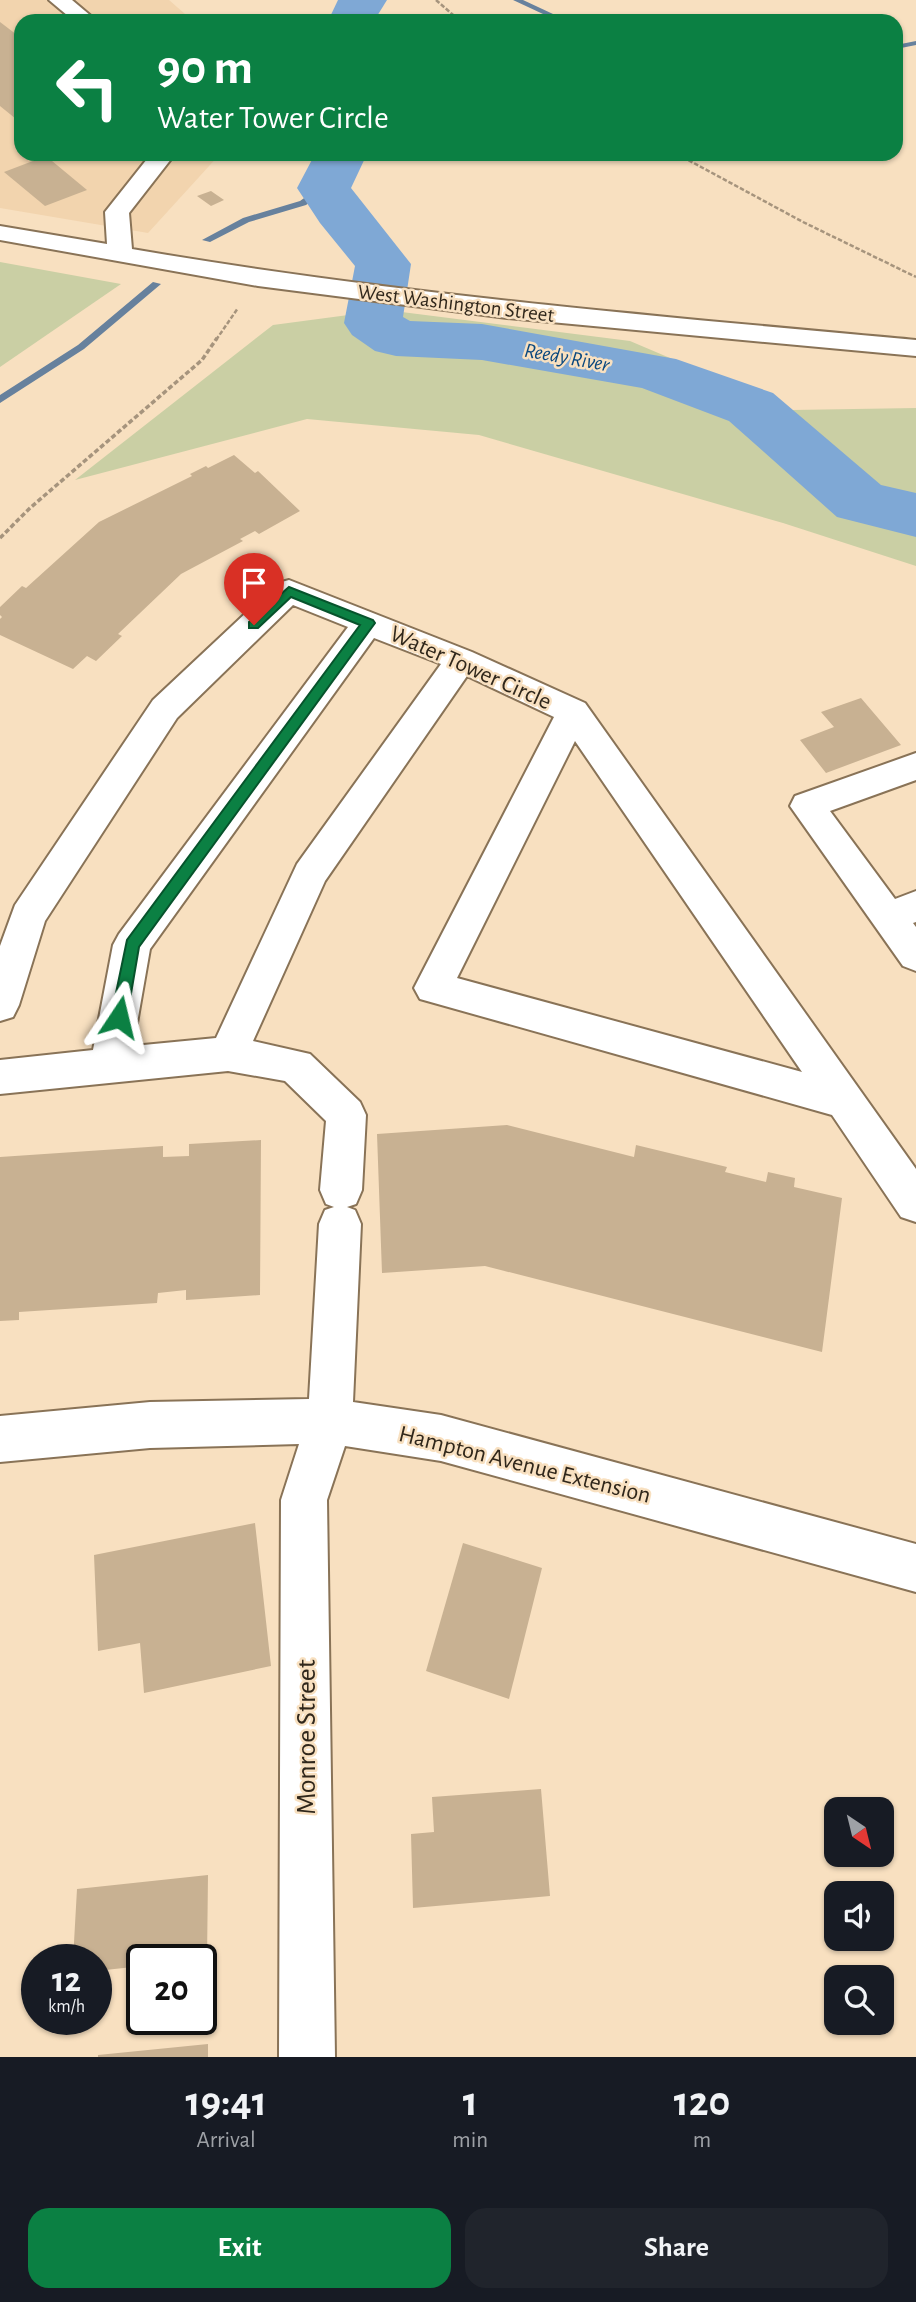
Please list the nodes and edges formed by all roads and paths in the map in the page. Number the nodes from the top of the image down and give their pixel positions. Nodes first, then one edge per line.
1 (59, 0) edge
2 (436, 0) edge
3 (78, 14) edge
4 (452, 14) edge
5 (157, 161) edge
6 (690, 161) edge
7 (0, 233) edge
8 (120, 255) junction
9 (916, 277) edge
10 (258, 278) junction
11 (916, 348) edge
12 (0, 538) edge
13 (369, 623) junction
14 (461, 660) junction
15 (573, 712) junction
16 (916, 766) edge
17 (902, 912) edge
18 (916, 956) edge
19 (0, 1005) edge
20 (228, 1054) junction
21 (110, 1066) junction
22 (0, 1077) edge
23 (845, 1101) junction
24 (916, 1203) edge
25 (330, 1421) junction
26 (0, 1439) edge
27 (916, 1568) edge
28 (307, 2057) edge

1 - 3 street
2 - 4 path
5 - 8 street
6 - 9 path
7 - 8 street, West Washington Street
8 - 10 street, West Washington Street
10 - 11 street, West Washington Street
10 - 12 path
13 - 14 street, Water Tower Circle
13 - 19 street, Water Tower Circle
13 - 21 street
14 - 15 street, Water Tower Circle
14 - 20 street
15 - 23 street, Water Tower Circle
15 - 23 street
16 - 17 street
17 - 18 street
20 - 21 street
20 - 25 street
21 - 22 street
23 - 24 street, Water Tower Circle
25 - 26 street, Hampton Avenue Extension
25 - 27 street, Hampton Avenue Extension
25 - 28 street, Monroe Street

